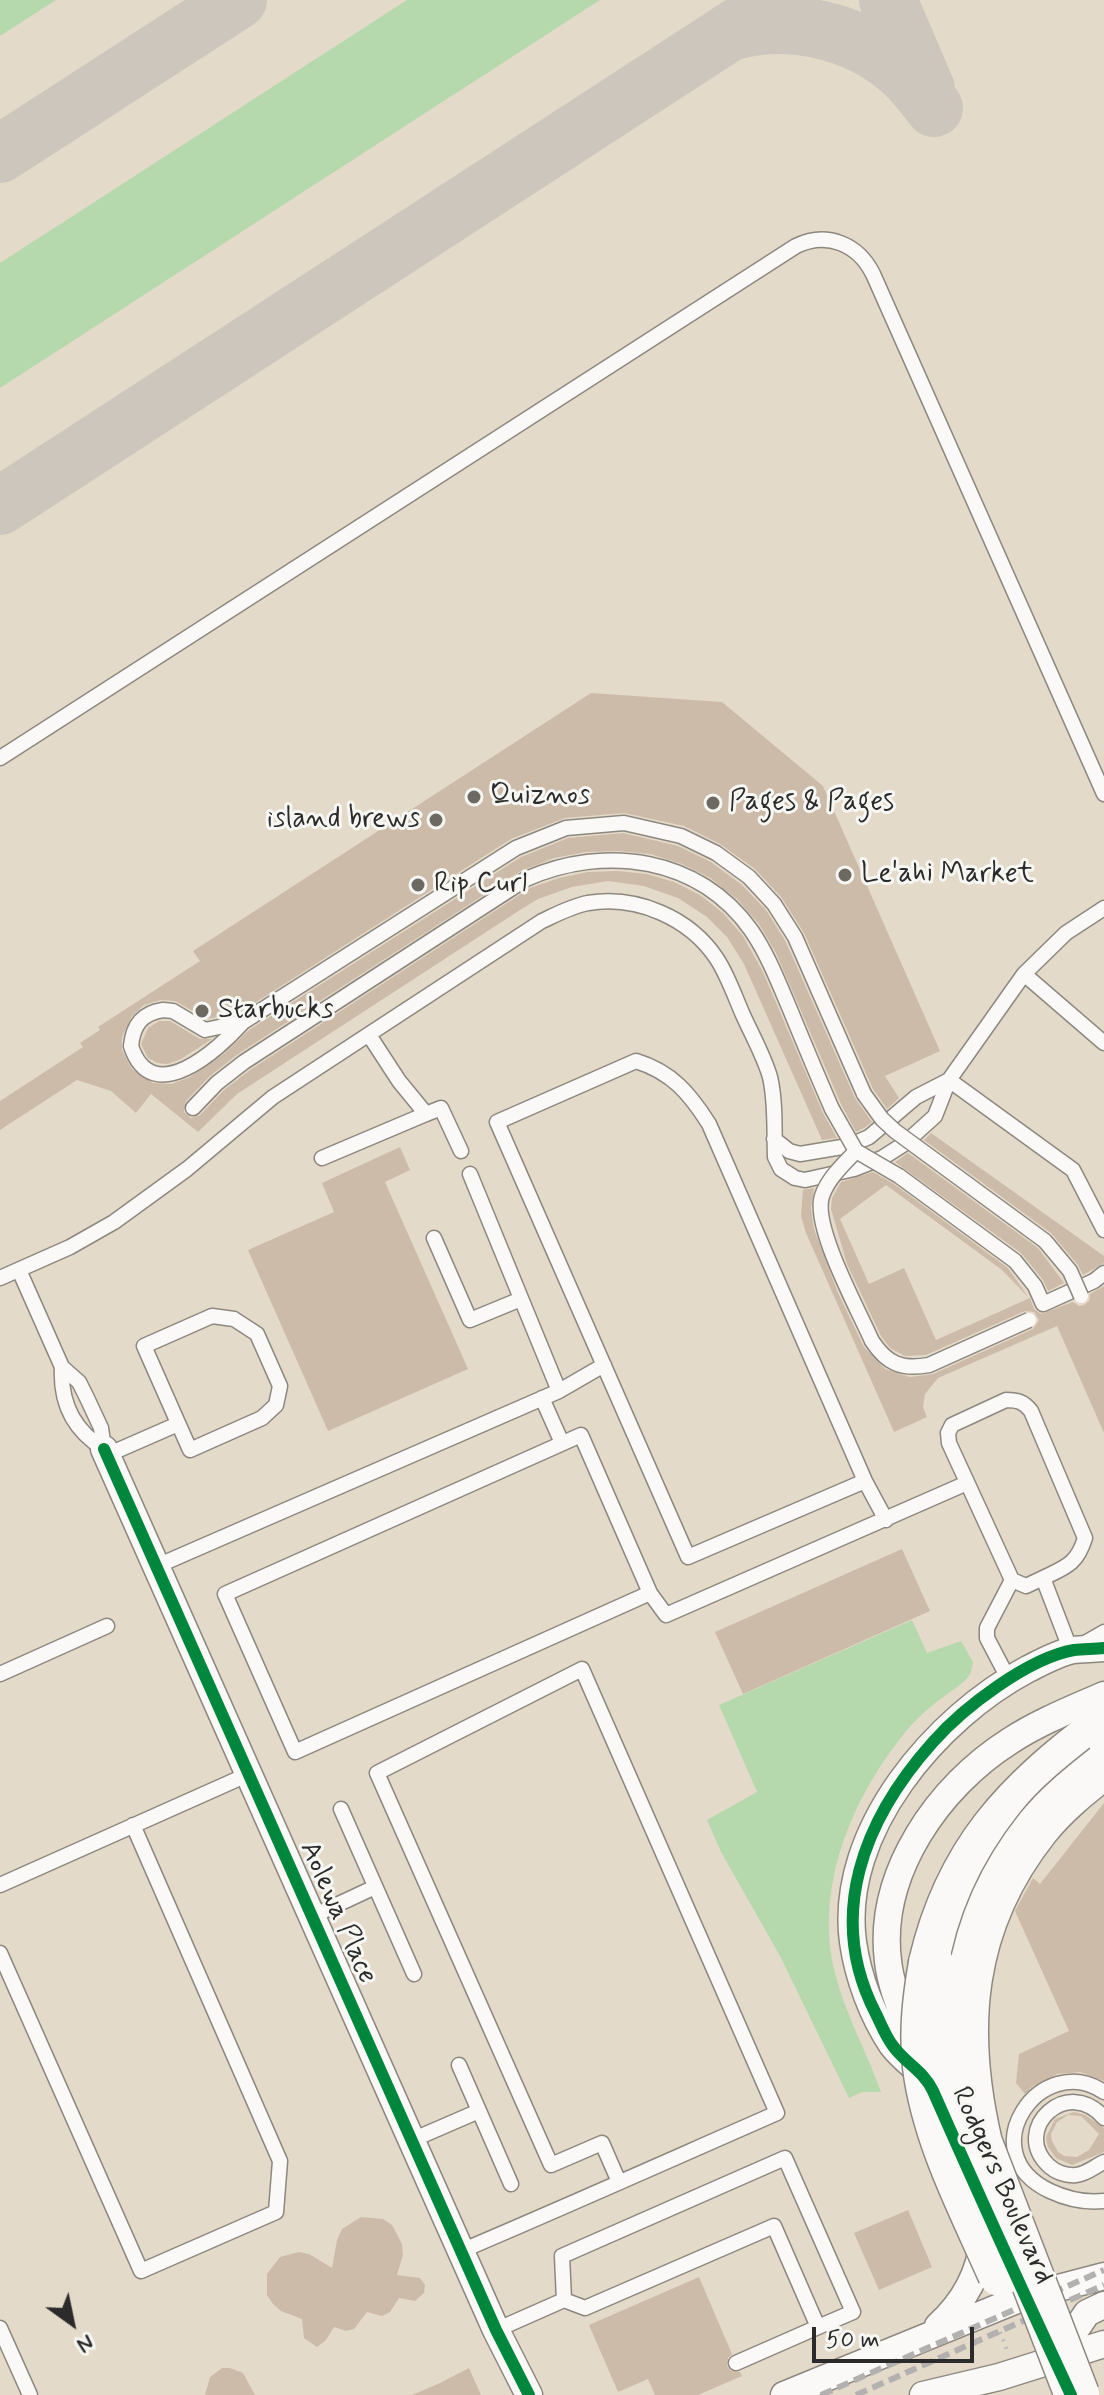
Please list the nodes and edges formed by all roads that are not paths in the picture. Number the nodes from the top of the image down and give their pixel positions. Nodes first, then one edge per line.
1 (0, 758) edge
2 (1104, 794) edge
3 (1104, 908) edge
4 (1024, 974) junction
5 (243, 1022) junction
6 (369, 1035) junction
7 (1104, 1043) edge
8 (949, 1080) junction
9 (193, 1108) dead end
10 (426, 1114) junction
11 (774, 1139) junction
12 (461, 1151) dead end
13 (856, 1151) junction
14 (322, 1158) dead end
15 (470, 1174) dead end
16 (1104, 1230) edge
17 (434, 1238) dead end
18 (19, 1270) junction
19 (1104, 1273) edge
20 (0, 1278) edge
21 (1104, 1285) edge
22 (1081, 1296) junction
23 (521, 1299) junction
24 (604, 1365) junction
25 (62, 1367) junction
26 (559, 1391) junction
27 (542, 1398) junction
28 (178, 1424) junction
29 (562, 1443) junction
30 (105, 1452) junction
31 (865, 1481) junction
32 (967, 1483) junction
33 (886, 1520) junction
34 (157, 1566) junction
35 (1043, 1578) junction
36 (1012, 1580) junction
37 (650, 1593) junction
38 (107, 1626) dead end
39 (1104, 1632) edge
40 (1104, 1648) edge
41 (1071, 1651) junction
42 (0, 1674) edge
43 (1009, 1680) junction
44 (1104, 1695) edge
45 (1104, 1726) edge
46 (1104, 1766) edge
47 (249, 1774) junction
48 (1104, 1783) edge
49 (1083, 1803) dead end
50 (341, 1809) dead end
51 (133, 1825) junction
52 (1041, 1850) dead end
53 (0, 1885) edge
54 (375, 1887) junction
55 (313, 1916) junction
56 (0, 1953) edge
57 (955, 1970) dead end
58 (414, 1974) dead end
59 (940, 2014) dead end
60 (459, 2065) dead end
61 (928, 2080) junction
62 (1104, 2092) edge
63 (479, 2111) junction
64 (1104, 2118) edge
65 (412, 2140) junction
66 (1103, 2161) edge
67 (619, 2182) junction
68 (511, 2184) dead end
69 (1104, 2201) edge
70 (982, 2203) junction
71 (461, 2251) junction
72 (1104, 2276) edge
73 (1024, 2297) junction
74 (564, 2300) junction
75 (1104, 2305) edge
76 (818, 2327) junction
77 (0, 2328) edge
78 (496, 2330) junction
79 (929, 2334) junction
80 (1104, 2344) edge
81 (736, 2363) dead end
82 (1066, 2386) edge
83 (30, 2395) edge
84 (529, 2395) edge
85 (784, 2395) edge
86 (923, 2395) edge

1 - 2 lane
3 - 4 lane
4 - 7 lane
4 - 8 lane
5 - 5 lane
5 - 22 lane, bridge
6 - 10 lane
6 - 11 lane
6 - 18 lane
8 - 11 lane
8 - 11 lane
8 - 16 lane
9 - 13 lane, bridge
10 - 12 lane
10 - 14 lane
13 - 19 lane, bridge
13 - 22 lane, bridge
15 - 23 lane
17 - 23 lane
18 - 20 lane
18 - 25 lane
21 - 22 lane
23 - 26 lane
24 - 26 lane
24 - 31 lane
24 - 31 lane
25 - 30 lane
25 - 30 lane
26 - 27 lane
27 - 29 lane
27 - 34 lane
28 - 28 lane
28 - 30 lane
29 - 37 lane
29 - 37 lane
30 - 34 street, Aolewa Place
31 - 33 lane
32 - 33 lane
32 - 35 lane
32 - 36 lane
33 - 37 lane
34 - 47 street, Aolewa Place
35 - 36 lane
35 - 41 lane
36 - 43 lane
38 - 42 lane
39 - 41 lane
40 - 41 street, Rodgers Boulevard
41 - 43 street, Rodgers Boulevard
43 - 61 street, Rodgers Boulevard
44 - 61 street
45 - 82 highway, bridge
46 - 82 highway, bridge
47 - 51 lane
47 - 55 street, Aolewa Place
48 - 49 lane
50 - 54 lane
51 - 53 lane
51 - 56 lane
52 - 57 lane
54 - 55 lane
54 - 58 lane
55 - 65 street, Aolewa Place
59 - 61 lane
60 - 63 lane
61 - 70 street, Rodgers Boulevard
62 - 69 lane
63 - 65 lane
63 - 68 lane
64 - 66 lane
65 - 71 street, Aolewa Place
67 - 67 lane
67 - 71 lane
70 - 73 street, Rodgers Boulevard
70 - 79 street
71 - 78 street, Aolewa Place
72 - 73 street
73 - 79 street
73 - 82 street, Rodgers Boulevard
74 - 76 lane
74 - 76 lane
74 - 78 lane
75 - 82 street
76 - 81 lane
77 - 83 lane
78 - 84 street, Aolewa Place
79 - 85 street
80 - 82 street
82 - 86 street

